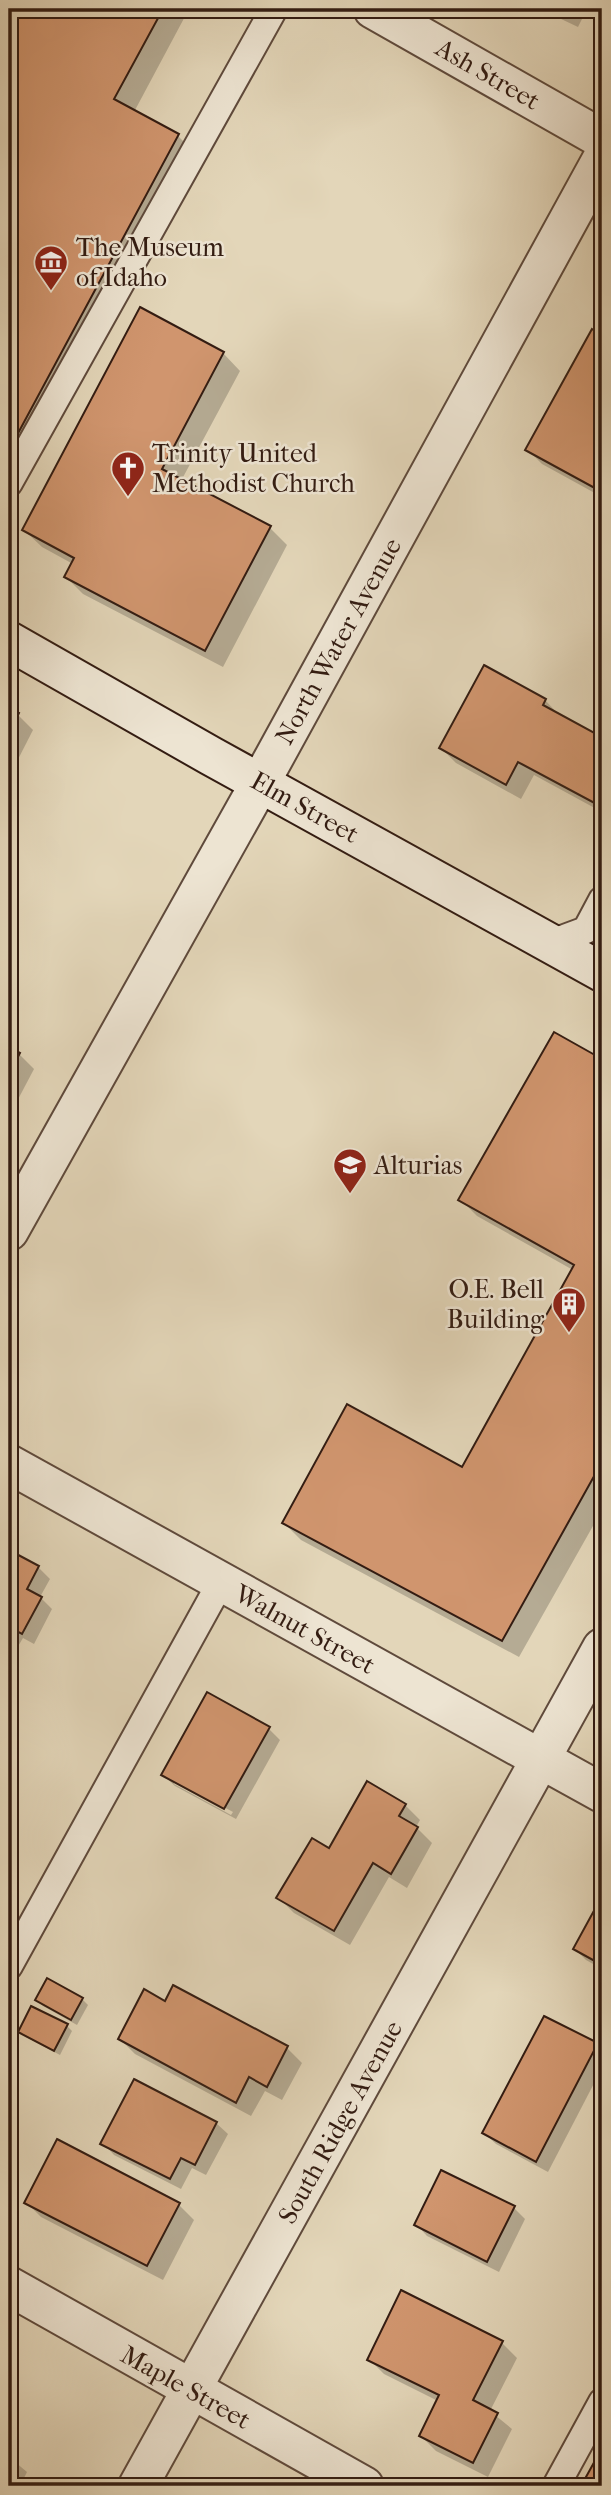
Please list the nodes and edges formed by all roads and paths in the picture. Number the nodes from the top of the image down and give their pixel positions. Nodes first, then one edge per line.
1 (274, 9) edge
2 (373, 9) edge
3 (602, 139) edge
4 (602, 159) edge
5 (9, 483) edge
6 (9, 641) edge
7 (260, 783) junction
8 (602, 900) edge
9 (551, 943) junction
10 (602, 971) edge
11 (9, 1231) edge
12 (9, 1464) edge
13 (221, 1582) junction
14 (602, 1648) edge
15 (541, 1758) junction
16 (602, 1793) edge
17 (9, 1966) edge
18 (9, 2286) edge
19 (192, 2391) junction
20 (602, 2402) edge
21 (138, 2486) edge
22 (364, 2486) edge
23 (556, 2486) edge

1 - 5 lane
2 - 3 street, Ash Street
4 - 7 street, North Water Avenue
6 - 7 street, Elm Street
7 - 9 street, Elm Street
7 - 11 street, North Water Avenue
8 - 9 lane
9 - 10 street, Elm Street
12 - 13 street, Walnut Street
13 - 15 street, Walnut Street
13 - 17 lane
14 - 15 street, South Ridge Avenue
15 - 16 street, Walnut Street
15 - 19 street, South Ridge Avenue
18 - 19 street, Maple Street
19 - 21 street, South Ridge Avenue
19 - 22 street, Maple Street
20 - 23 lane

